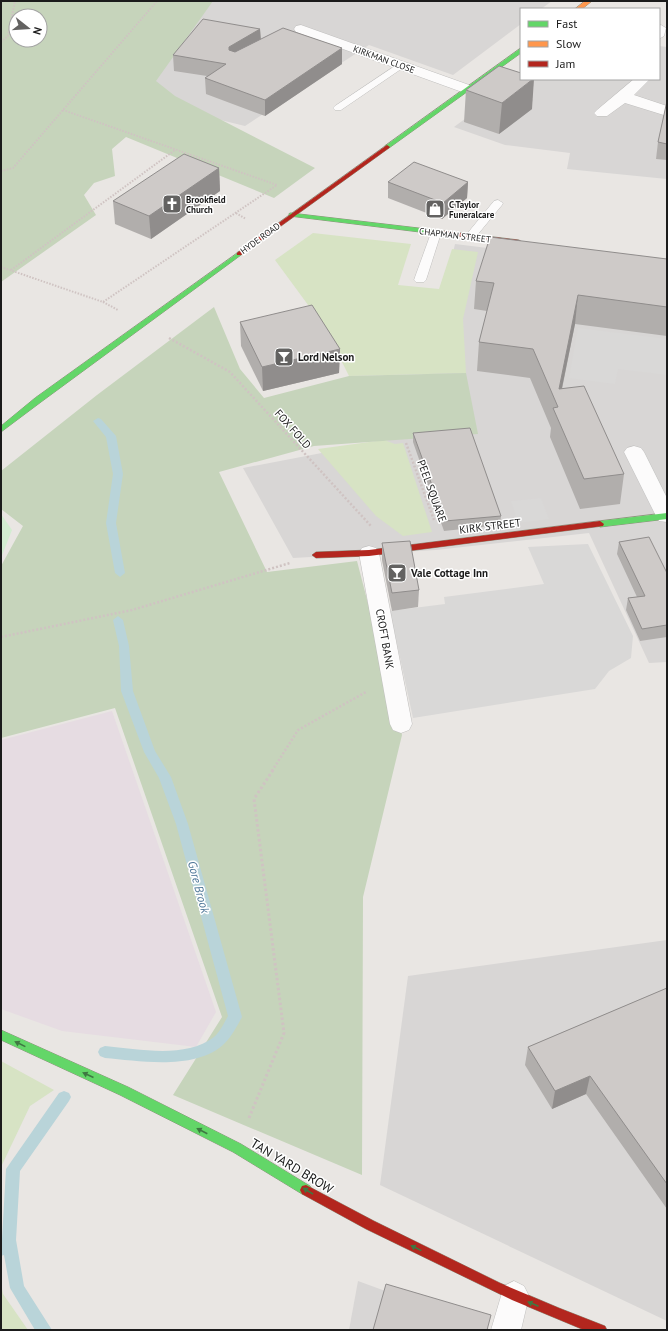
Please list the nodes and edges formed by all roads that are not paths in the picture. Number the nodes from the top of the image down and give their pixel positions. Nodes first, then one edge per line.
1 (589, 1) edge
2 (579, 8) edge
3 (295, 32) edge
4 (520, 51) edge
5 (401, 65) junction
6 (642, 80) edge
7 (467, 89) junction
8 (623, 97) junction
9 (338, 108) dead end
10 (667, 111) edge
11 (602, 113) dead end
12 (498, 204) dead end
13 (291, 215) junction
14 (436, 233) junction
15 (470, 237) junction
16 (525, 243) edge
17 (420, 280) dead end
18 (1, 430) edge
19 (634, 452) dead end
20 (666, 516) edge
21 (369, 553) junction
22 (316, 555) road end
23 (401, 724) dead end
24 (1, 1035) edge
25 (514, 1296) junction
26 (568, 1325) edge
27 (506, 1330) edge
28 (601, 1330) edge

1 - 2 main road
3 - 5 street, KIRKMAN CLOSE
4 - 7 main road, HYDE ROAD
5 - 7 street, KIRKMAN CLOSE
5 - 9 lane
6 - 8 street
7 - 13 main road, HYDE ROAD
8 - 10 street
8 - 11 street
12 - 15 lane
13 - 14 main road, CHAPMAN STREET
13 - 18 main road, HYDE ROAD
14 - 15 main road, CHAPMAN STREET
14 - 17 lane
15 - 16 main road, CHAPMAN STREET
19 - 20 street
20 - 21 main road, KIRK STREET
21 - 22 main road, KIRK STREET
21 - 23 street, CROFT BANK
25 -> 24 main road, TAN YARD BROW
26 -> 25 main road, TAN YARD BROW
25 - 27 street
26 - 28 main road, TAN YARD BROW

